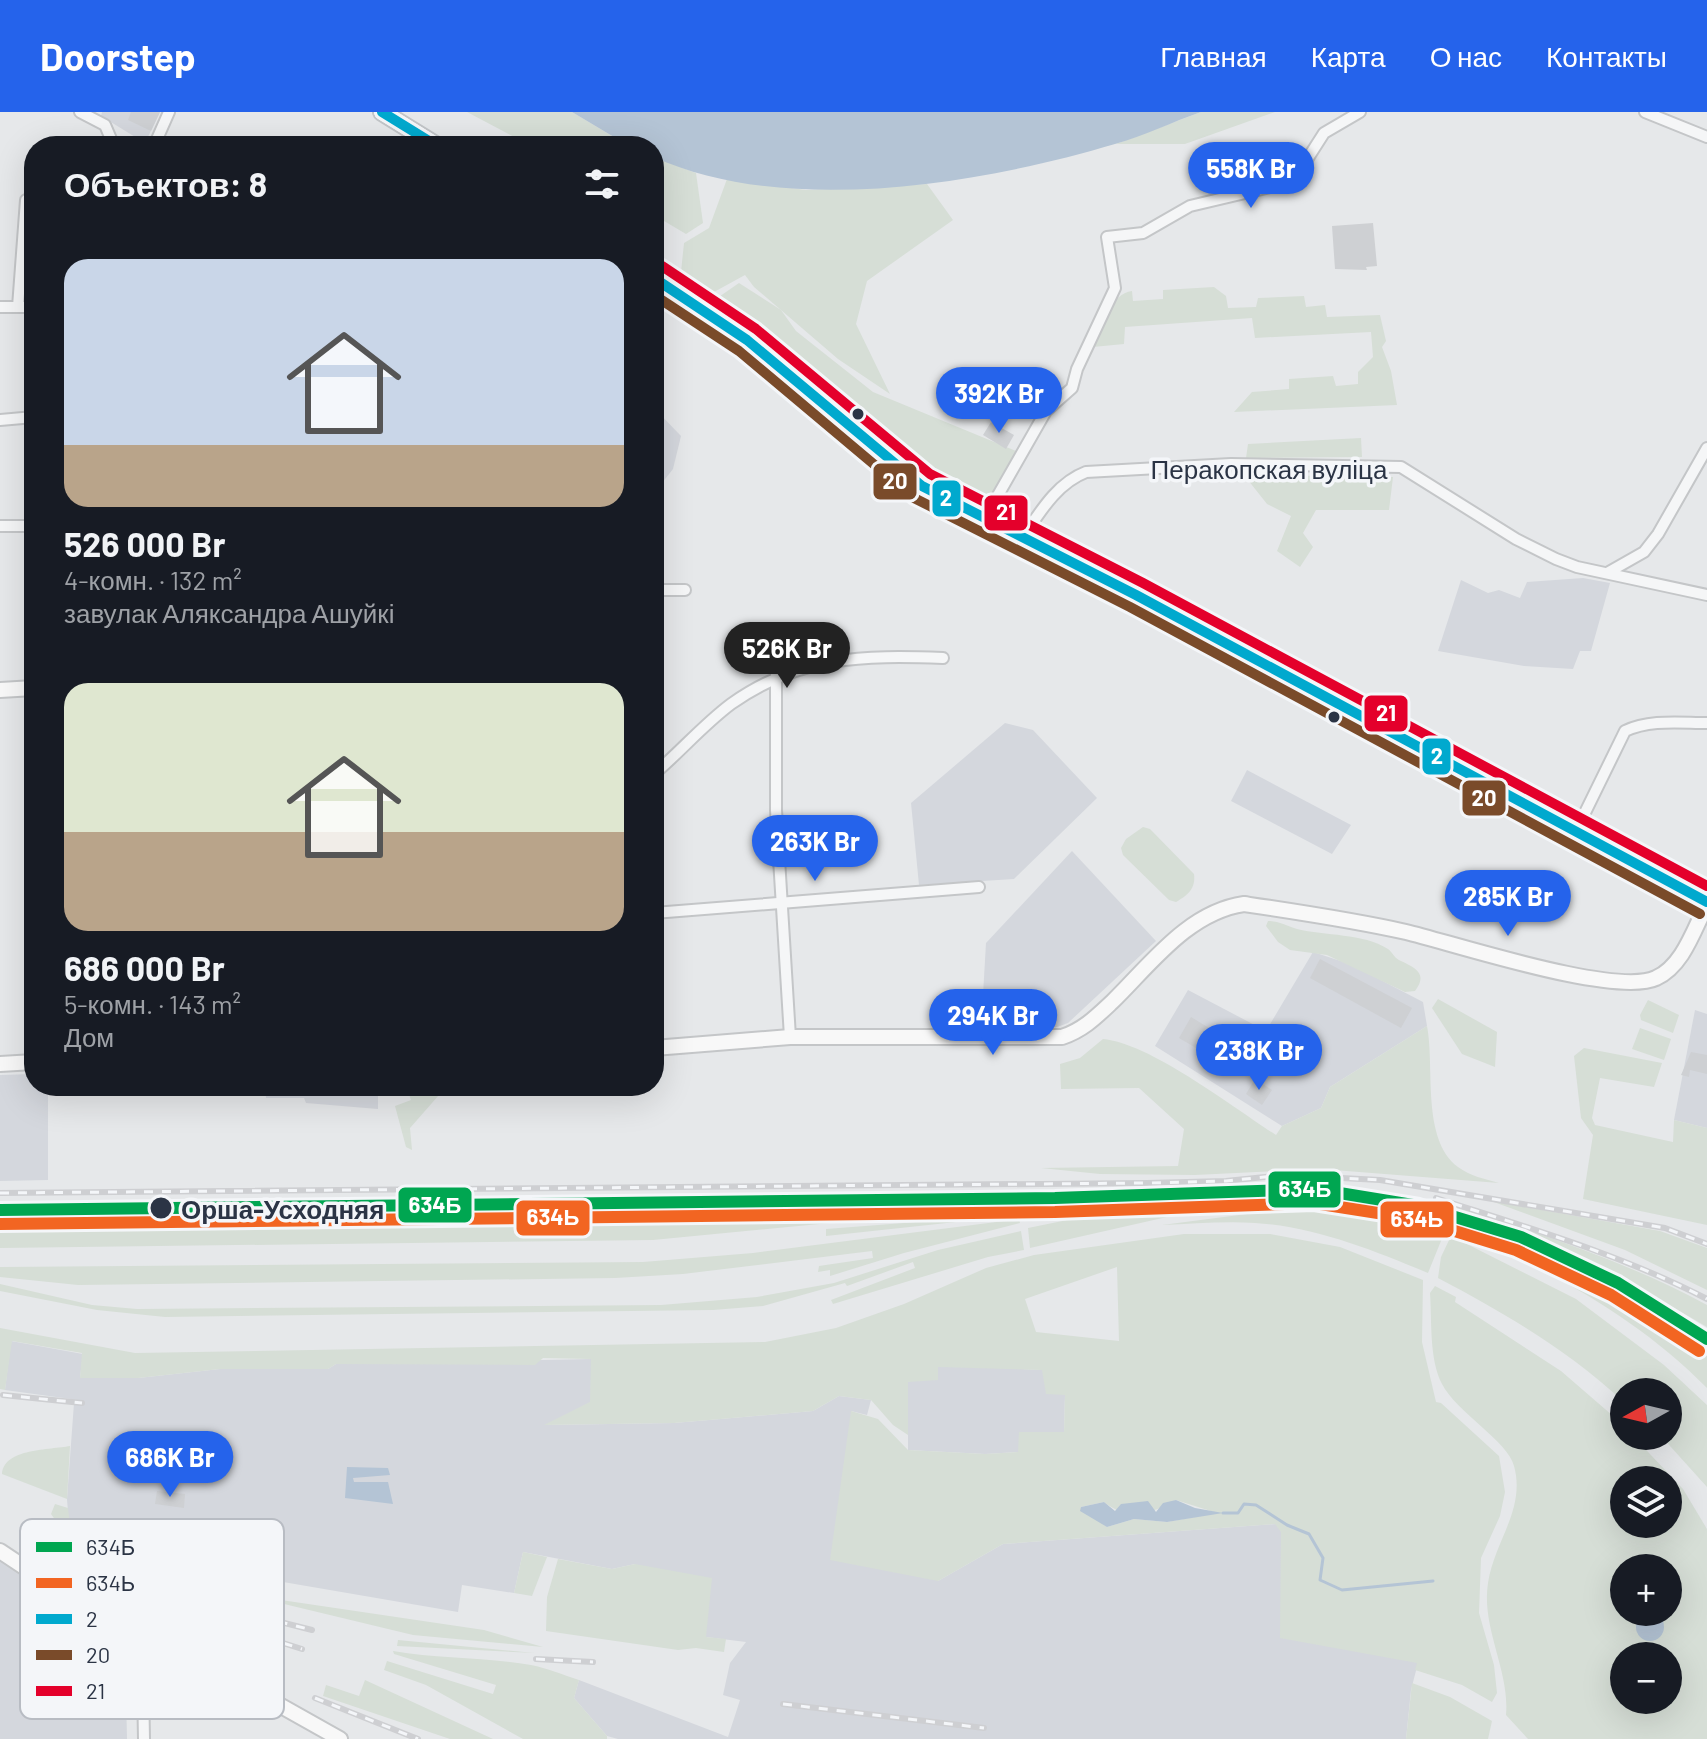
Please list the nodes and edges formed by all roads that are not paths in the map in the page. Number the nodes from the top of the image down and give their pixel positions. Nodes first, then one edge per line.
1 (80, 112) edge
2 (169, 112) edge
3 (382, 112) edge
4 (1360, 112) edge
5 (1645, 112) edge
6 (110, 136) edge
7 (158, 136) edge
8 (421, 136) edge
9 (1707, 137) edge
10 (24, 227) edge
11 (664, 285) edge
12 (0, 307) edge
13 (18, 307) junction
14 (24, 307) edge
15 (24, 418) edge
16 (0, 420) edge
17 (1707, 448) edge
18 (985, 518) junction
19 (0, 526) edge
20 (24, 526) edge
21 (1023, 537) junction
22 (1607, 573) junction
23 (664, 590) edge
24 (685, 590) dead end
25 (1707, 595) edge
26 (943, 658) dead end
27 (776, 675) junction
28 (24, 689) edge
29 (0, 690) edge
30 (1707, 723) edge
31 (664, 765) edge
32 (1577, 829) junction
33 (979, 887) dead end
34 (783, 903) junction
35 (1707, 903) edge
36 (664, 912) edge
37 (790, 1037) junction
38 (664, 1047) edge
39 (24, 1063) edge
40 (0, 1064) edge
41 (0, 1551) edge
42 (20, 1564) edge
43 (284, 1713) edge
44 (144, 1719) edge
45 (318, 1733) edge
46 (144, 1739) edge
47 (340, 1739) edge

1 - 6 street
2 - 7 street
3 - 8 main road
4 - 18 street
5 - 9 street
10 - 13 street
11 - 18 main road
12 - 13 street
13 - 14 street
15 - 16 street
17 - 22 street
18 - 21 main road
19 - 20 street
21 - 22 street, Перакопская вуліца
21 - 32 main road
22 - 25 street, Перакопская вуліца
23 - 24 street
26 - 27 street
27 - 31 street
27 - 34 street
28 - 29 main road
30 - 32 street
32 - 35 main road
33 - 34 street
34 - 36 street
34 - 37 street
35 - 37 main road
37 - 38 main road
39 - 40 main road
41 - 42 main road
43 - 45 main road
44 - 46 street
45 - 47 main road

